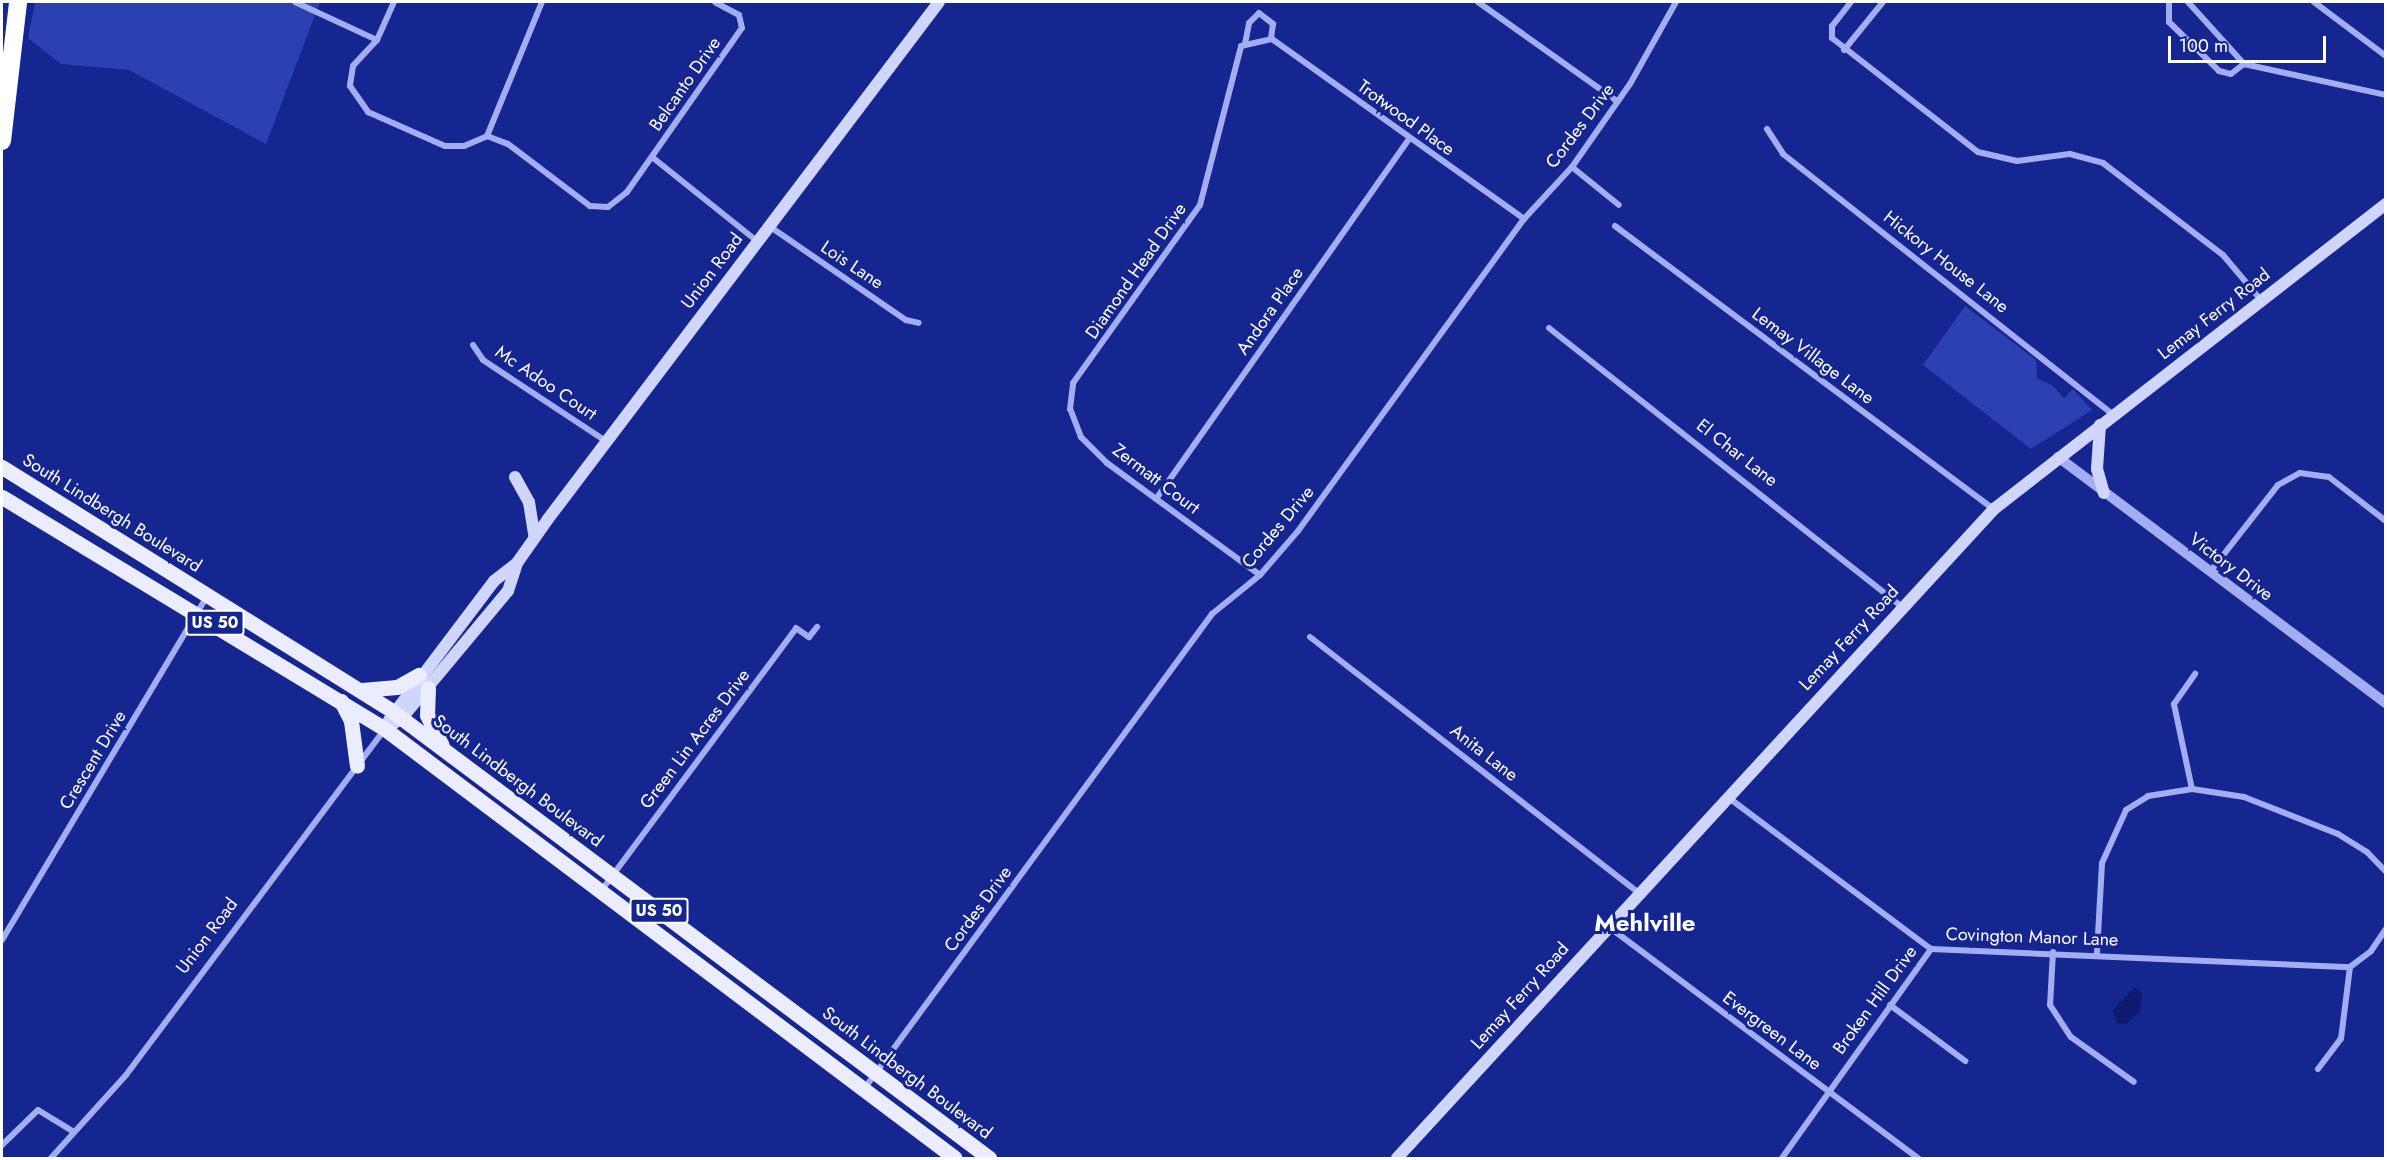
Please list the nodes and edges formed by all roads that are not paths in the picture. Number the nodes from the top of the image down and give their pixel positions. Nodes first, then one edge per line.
1 (295, 2) edge
2 (394, 2) edge
3 (542, 2) edge
4 (715, 2) edge
5 (939, 2) edge
6 (1478, 2) edge
7 (1676, 2) edge
8 (1851, 2) edge
9 (1883, 2) edge
10 (2169, 2) edge
11 (2188, 2) edge
12 (2314, 2) edge
13 (17, 8) edge
14 (1271, 39) junction
15 (377, 40) junction
16 (1245, 44) junction
17 (1844, 50) junction
18 (2385, 56) edge
19 (2, 60) edge
20 (2244, 64) junction
21 (2385, 95) edge
22 (1617, 101) junction
23 (1767, 129) dead end
24 (487, 136) junction
25 (1408, 140) junction
26 (2, 141) edge
27 (652, 157) junction
28 (1572, 167) junction
29 (2385, 204) edge
30 (1619, 205) dead end
31 (1524, 219) junction
32 (769, 226) junction
33 (1615, 226) dead end
34 (757, 241) junction
35 (2261, 300) junction
36 (919, 323) dead end
37 (1549, 328) dead end
38 (473, 345) dead end
39 (1073, 383) joint
40 (2113, 415) junction
41 (2100, 425) junction
42 (606, 441) junction
43 (2058, 458) junction
44 (2, 467) edge
45 (515, 477) dead end
46 (2104, 493) junction
47 (2, 497) edge
48 (1156, 499) junction
49 (1994, 510) junction
50 (2385, 521) edge
51 (535, 538) junction
52 (2210, 572) junction
53 (1260, 575) junction
54 (208, 595) junction
55 (1902, 607) junction
56 (198, 613) junction
57 (817, 627) dead end
58 (1310, 637) dead end
59 (2195, 674) dead end
60 (423, 681) junction
61 (361, 690) junction
62 (341, 700) junction
63 (2385, 703) edge
64 (397, 715) junction
65 (385, 729) junction
66 (443, 748) junction
67 (357, 766) junction
68 (2192, 789) junction
69 (1727, 796) junction
70 (2385, 872) edge
71 (612, 876) junction
72 (601, 891) junction
73 (1639, 893) junction
74 (1608, 926) junction
75 (2385, 928) edge
76 (2, 940) edge
77 (1931, 949) junction
78 (2053, 952) junction
79 (2097, 953) junction
80 (2350, 967) junction
81 (1890, 1005) junction
82 (1965, 1061) dead end
83 (2318, 1069) dead end
84 (876, 1074) junction
85 (2134, 1082) dead end
86 (864, 1089) junction
87 (1827, 1091) junction
88 (74, 1132) junction
89 (2, 1144) edge
90 (51, 1158) edge
91 (955, 1158) edge
92 (989, 1158) edge
93 (1397, 1158) edge
94 (1782, 1158) edge
95 (1918, 1158) edge

1 - 15 street
2 - 15 street
3 - 24 street
4 - 27 street, Belcanto Drive
5 - 32 main road, Union Road
6 - 22 street
7 - 22 street, Cordes Drive
8 - 17 street
9 - 17 street
10 - 20 street
11 - 20 street
12 - 18 street
13 - 19 highway
13 - 26 highway
14 - 16 street
14 - 16 street
14 - 25 street, Trotwood Place
15 - 24 street
16 - 39 street, Diamond Head Drive
17 - 35 street
20 - 21 street
22 - 28 street, Cordes Drive
23 - 40 street, Hickory House Lane
24 - 27 street, Belcanto Drive
25 - 31 street, Trotwood Place
25 - 48 street, Andora Place
27 - 34 street
28 - 30 street
28 - 31 street, Cordes Drive
29 - 35 main road, Lemay Ferry Road
31 - 53 street, Cordes Drive
32 - 34 main road, Union Road
32 - 36 street, Lois Lane
33 - 49 street, Lemay Village Lane
34 - 42 main road, Union Road
35 - 40 main road, Lemay Ferry Road
37 - 55 street, El Char Lane
38 - 42 street, Mc Adoo Court
39 - 48 street, Zermatt Court
40 - 41 main road, Lemay Ferry Road
41 - 43 main road, Lemay Ferry Road
41 - 46 main road
42 - 51 main road, Union Road
43 - 46 street, Victory Drive
43 - 49 main road, Lemay Ferry Road
44 - 54 main road, South Lindbergh Boulevard / US 50
45 - 51 main road
46 - 52 street, Victory Drive
47 - 56 main road, South Lindbergh Boulevard / US 50
48 - 53 street, Zermatt Court
49 - 55 main road, Lemay Ferry Road
50 - 52 street
51 - 60 main road, Union Road
52 - 63 street, Victory Drive
53 - 84 street, Cordes Drive
54 - 56 street, Crescent Drive
54 - 61 main road, South Lindbergh Boulevard / US 50
55 - 69 main road, Lemay Ferry Road
56 - 62 main road, South Lindbergh Boulevard / US 50
56 - 76 street, Crescent Drive
57 - 71 street, Green Lin Acres Drive
58 - 73 street, Anita Lane
59 - 68 street
60 - 61 main road
60 - 64 main road, Union Road
60 - 66 main road
61 - 64 main road, South Lindbergh Boulevard / US 50
62 - 65 main road, South Lindbergh Boulevard / US 50
62 - 67 main road
64 - 65 main road, Union Road
64 - 66 main road, South Lindbergh Boulevard / US 50
65 - 67 street, Union Road
65 - 72 main road, South Lindbergh Boulevard / US 50
66 - 71 main road, South Lindbergh Boulevard / US 50
67 - 88 street, Union Road
68 - 70 street
68 - 79 street
69 - 73 main road, Lemay Ferry Road
69 - 77 street, Covington Manor Lane
71 - 72 street, Green Lin Acres Drive
71 - 84 main road, South Lindbergh Boulevard / US 50
72 - 86 main road, South Lindbergh Boulevard / US 50
73 - 74 main road, Lemay Ferry Road
74 - 87 street, Evergreen Lane
74 - 93 main road, Lemay Ferry Road
75 - 80 street
77 - 78 street, Covington Manor Lane
77 - 81 street, Broken Hill Drive
78 - 79 street, Covington Manor Lane
78 - 85 street
79 - 80 street, Covington Manor Lane
80 - 83 street
81 - 82 street
81 - 87 street, Broken Hill Drive
84 - 86 street, Cordes Drive
84 - 92 main road, South Lindbergh Boulevard / US 50
86 - 91 main road, South Lindbergh Boulevard / US 50
87 - 94 street, Broken Hill Drive
87 - 95 street, Evergreen Lane
88 - 89 street
88 - 90 street, Union Road

